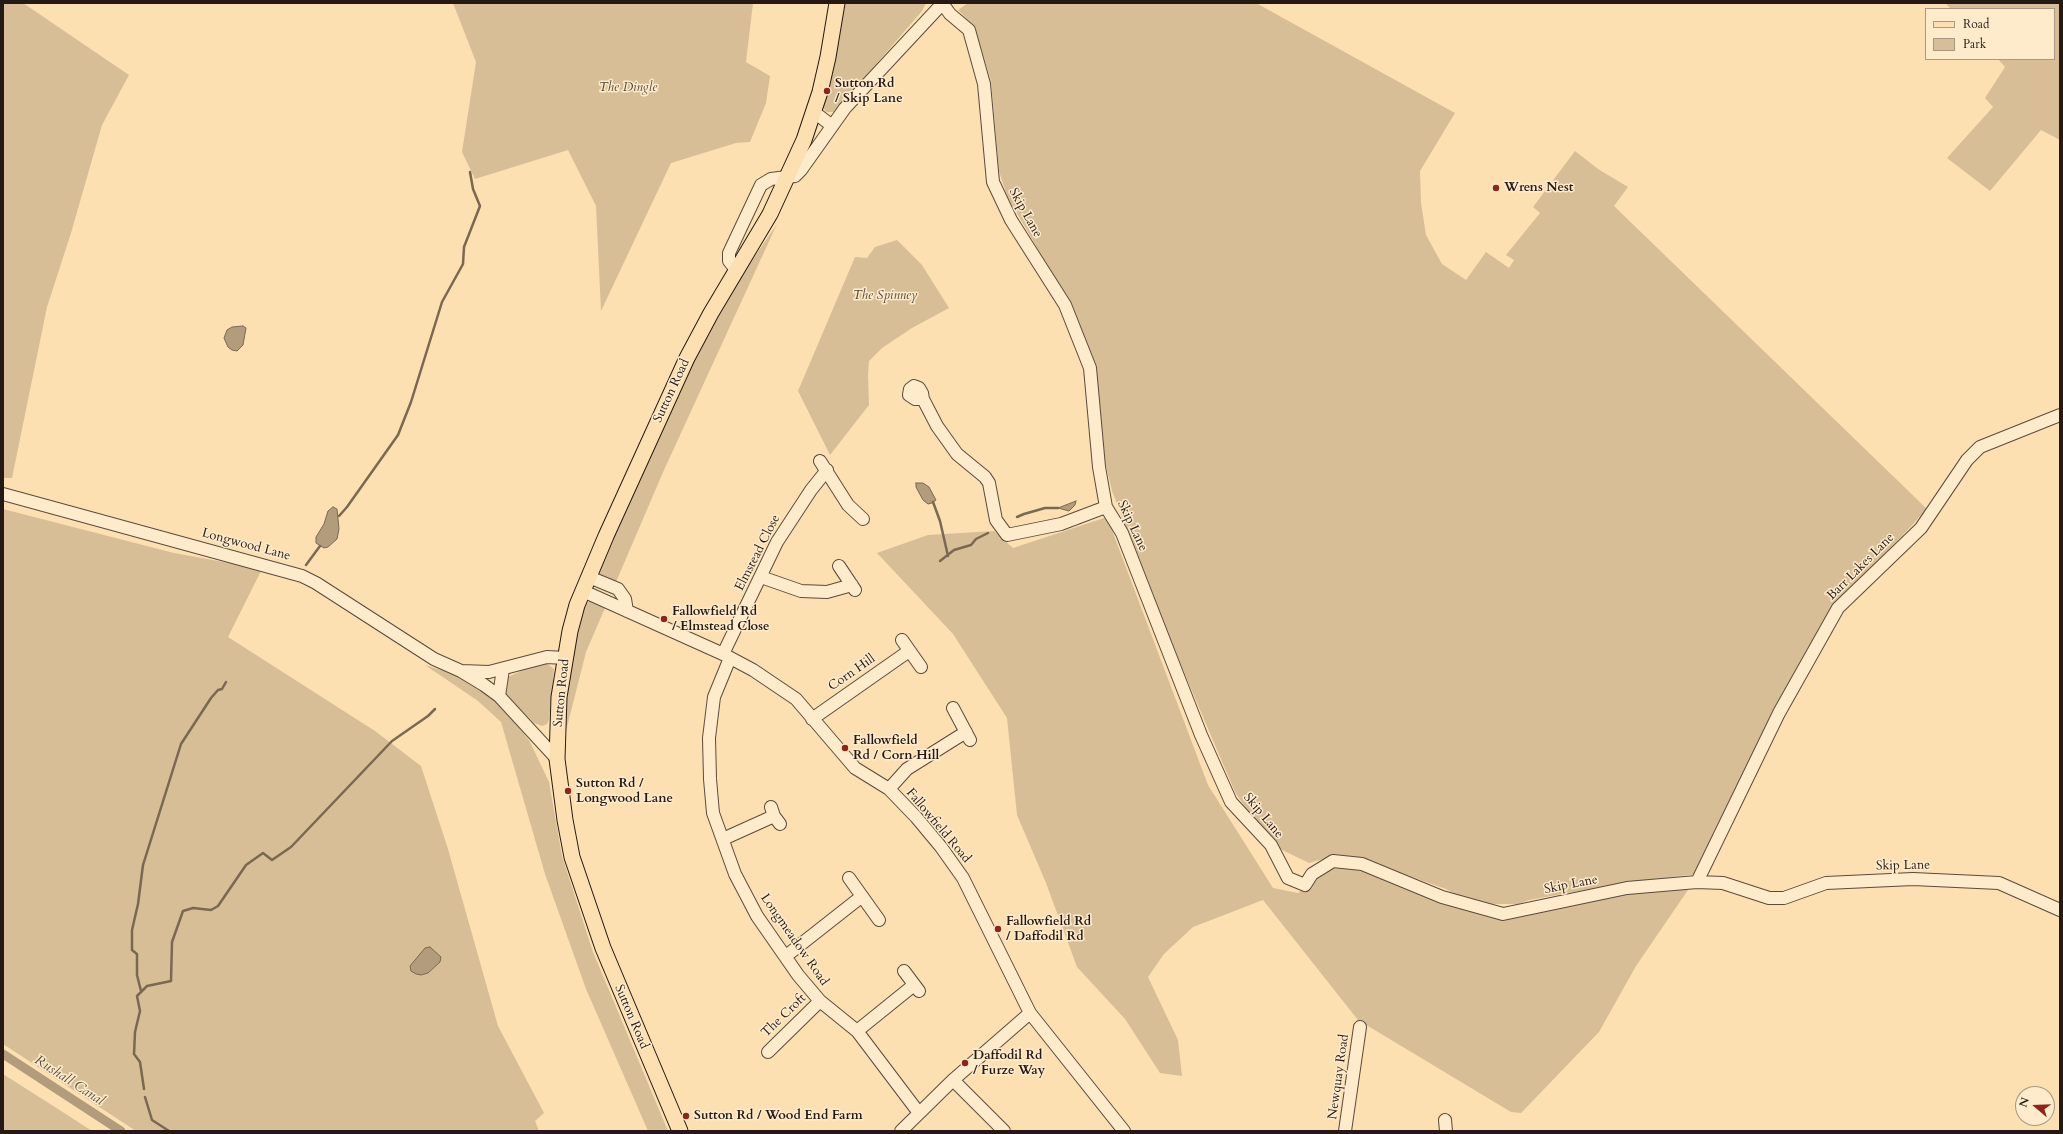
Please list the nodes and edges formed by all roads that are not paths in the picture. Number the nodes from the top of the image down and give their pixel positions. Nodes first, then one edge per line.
1 (837, 3) edge
2 (942, 4) edge
3 (814, 112) junction
4 (831, 125) junction
5 (788, 176) junction
6 (737, 271) junction
7 (923, 399) dead end
8 (2060, 415) edge
9 (3, 494) edge
10 (1106, 507) junction
11 (863, 519) dead end
12 (839, 566) dead end
13 (589, 577) junction
14 (761, 577) junction
15 (583, 591) junction
16 (627, 611) junction
17 (902, 640) dead end
18 (908, 651) junction
19 (726, 656) junction
20 (565, 658) junction
21 (921, 667) dead end
22 (503, 669) junction
23 (461, 671) junction
24 (499, 696) junction
25 (953, 708) dead end
26 (812, 719) junction
27 (557, 759) junction
28 (889, 789) junction
29 (775, 816) dead end
30 (723, 840) junction
31 (848, 878) dead end
32 (1697, 882) junction
33 (861, 897) junction
34 (2060, 910) edge
35 (879, 920) dead end
36 (786, 956) junction
37 (904, 971) dead end
38 (820, 1001) junction
39 (1030, 1013) junction
40 (1360, 1027) dead end
41 (857, 1031) junction
42 (766, 1054) dead end
43 (954, 1080) junction
44 (919, 1112) junction
45 (680, 1131) edge
46 (901, 1131) edge
47 (1004, 1131) edge
48 (1124, 1131) edge
49 (1346, 1131) edge

1 - 3 main road, Sutton Road
2 - 4 street, Skip Lane
2 - 10 street, Skip Lane
3 - 4 street
3 - 5 main road, Sutton Road
4 - 5 street, Skip Lane
5 - 6 main road, Sutton Road
5 - 6 street
6 - 13 main road, Sutton Road
7 - 10 street
8 - 32 street, Barr Lakes Lane
9 - 23 street, Longwood Lane
10 - 32 street, Skip Lane
11 - 14 street, Elmstead Close
12 - 14 street
13 - 15 main road, Sutton Road
13 - 16 street
14 - 19 street, Elmstead Close
15 - 16 street, Fallowfield Road
15 - 20 main road, Sutton Road
16 - 19 street, Fallowfield Road
17 - 18 street
18 - 21 street
18 - 26 street, Corn Hill
19 - 26 street, Fallowfield Road
19 - 30 street, Longmeadow Road
20 - 22 street, Longwood Lane
20 - 27 main road, Sutton Road
22 - 23 street, Longwood Lane
22 - 24 street
23 - 24 street, Longwood Lane
24 - 27 street, Longwood Lane
25 - 28 street
26 - 28 street, Fallowfield Road
27 - 45 main road, Sutton Road
28 - 39 street, Fallowfield Road
29 - 30 street
30 - 36 street, Longmeadow Road
31 - 33 street
32 - 34 street, Skip Lane
33 - 35 street
33 - 36 street
36 - 38 street, Longmeadow Road
37 - 41 street
38 - 41 street, Longmeadow Road
38 - 42 street, The Croft
39 - 43 street
39 - 48 street, Fallowfield Road
40 - 49 street, Newquay Road
41 - 44 street, Longmeadow Road
43 - 44 street
43 - 47 street
44 - 46 street

